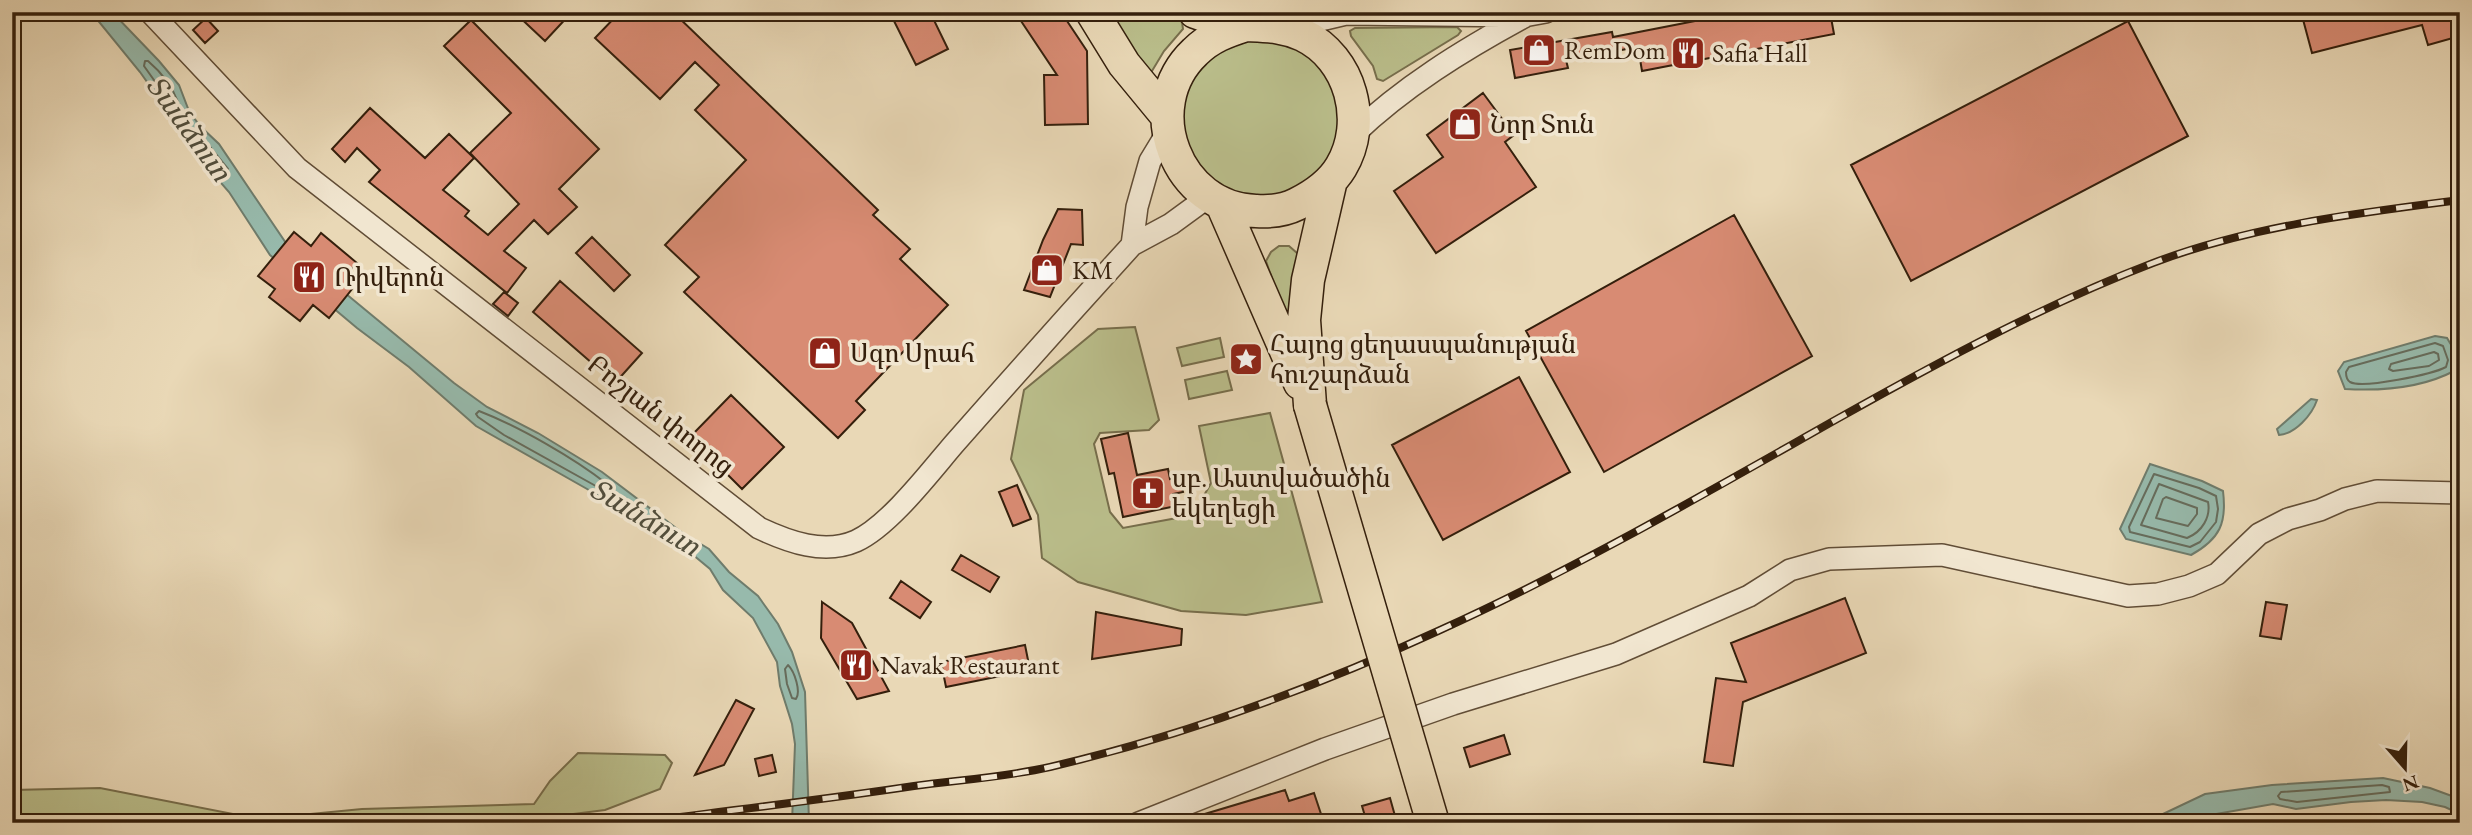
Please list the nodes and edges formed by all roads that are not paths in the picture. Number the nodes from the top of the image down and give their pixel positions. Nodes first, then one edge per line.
1 (150, 12) edge
2 (1092, 12) edge
3 (1195, 12) edge
4 (1546, 12) edge
5 (1524, 16) junction
6 (1246, 25) junction
7 (1287, 28) junction
8 (1167, 124) junction
9 (1353, 135) junction
10 (1331, 180) junction
11 (1215, 200) junction
12 (1132, 245) junction
13 (1310, 405) junction
14 (2460, 493) edge
15 (1139, 823) edge
16 (1433, 823) edge

1 - 12 street, Բոշյան փողոց
2 - 8 highway
3 - 6 highway
4 - 5 street
5 - 7 street
5 - 9 street
6 - 7 highway
6 - 8 highway
7 - 9 highway
8 - 11 highway
8 - 12 street
9 - 10 highway
10 - 11 highway
10 - 13 highway
11 - 12 street, Բոշյան փողոց
11 - 13 highway
13 - 16 highway, bridge
14 - 15 street

